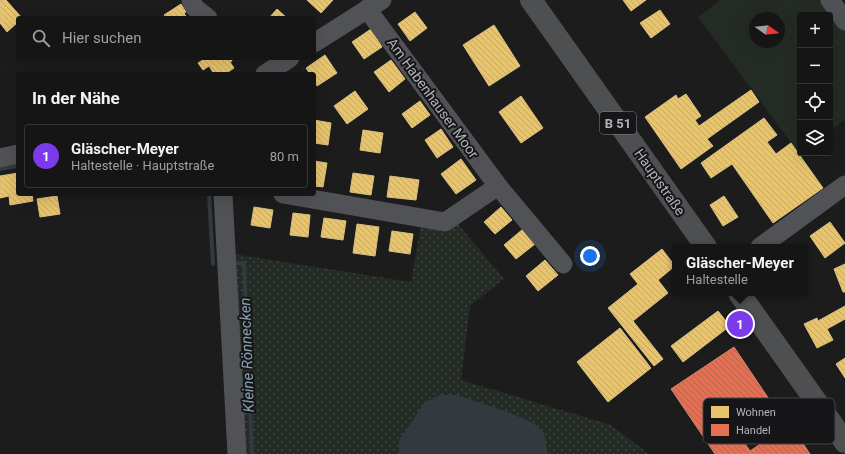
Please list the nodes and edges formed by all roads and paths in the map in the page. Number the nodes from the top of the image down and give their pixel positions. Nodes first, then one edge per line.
1 (191, 0) edge
2 (531, 0) edge
3 (830, 0) edge
4 (374, 5) edge
5 (205, 16) edge
6 (845, 21) edge
7 (316, 42) edge
8 (285, 60) edge
9 (266, 67) edge
10 (16, 154) edge
11 (0, 158) edge
12 (845, 185) edge
13 (498, 186) junction
14 (223, 196) edge
15 (296, 196) edge
16 (704, 244) edge
17 (764, 244) edge
18 (563, 264) dead end
19 (741, 296) edge
20 (814, 398) edge
21 (835, 428) edge
22 (845, 442) edge
23 (237, 454) edge

1 - 5 street
2 - 16 main road, Hauptstraße / B 51
3 - 6 street
4 - 7 street
4 - 13 street, Am Habenhauser Moor
8 - 9 street
10 - 11 street
12 - 17 street
13 - 15 street
13 - 18 street, Am Habenhauser Moor
14 - 23 street
19 - 20 main road
21 - 22 main road

